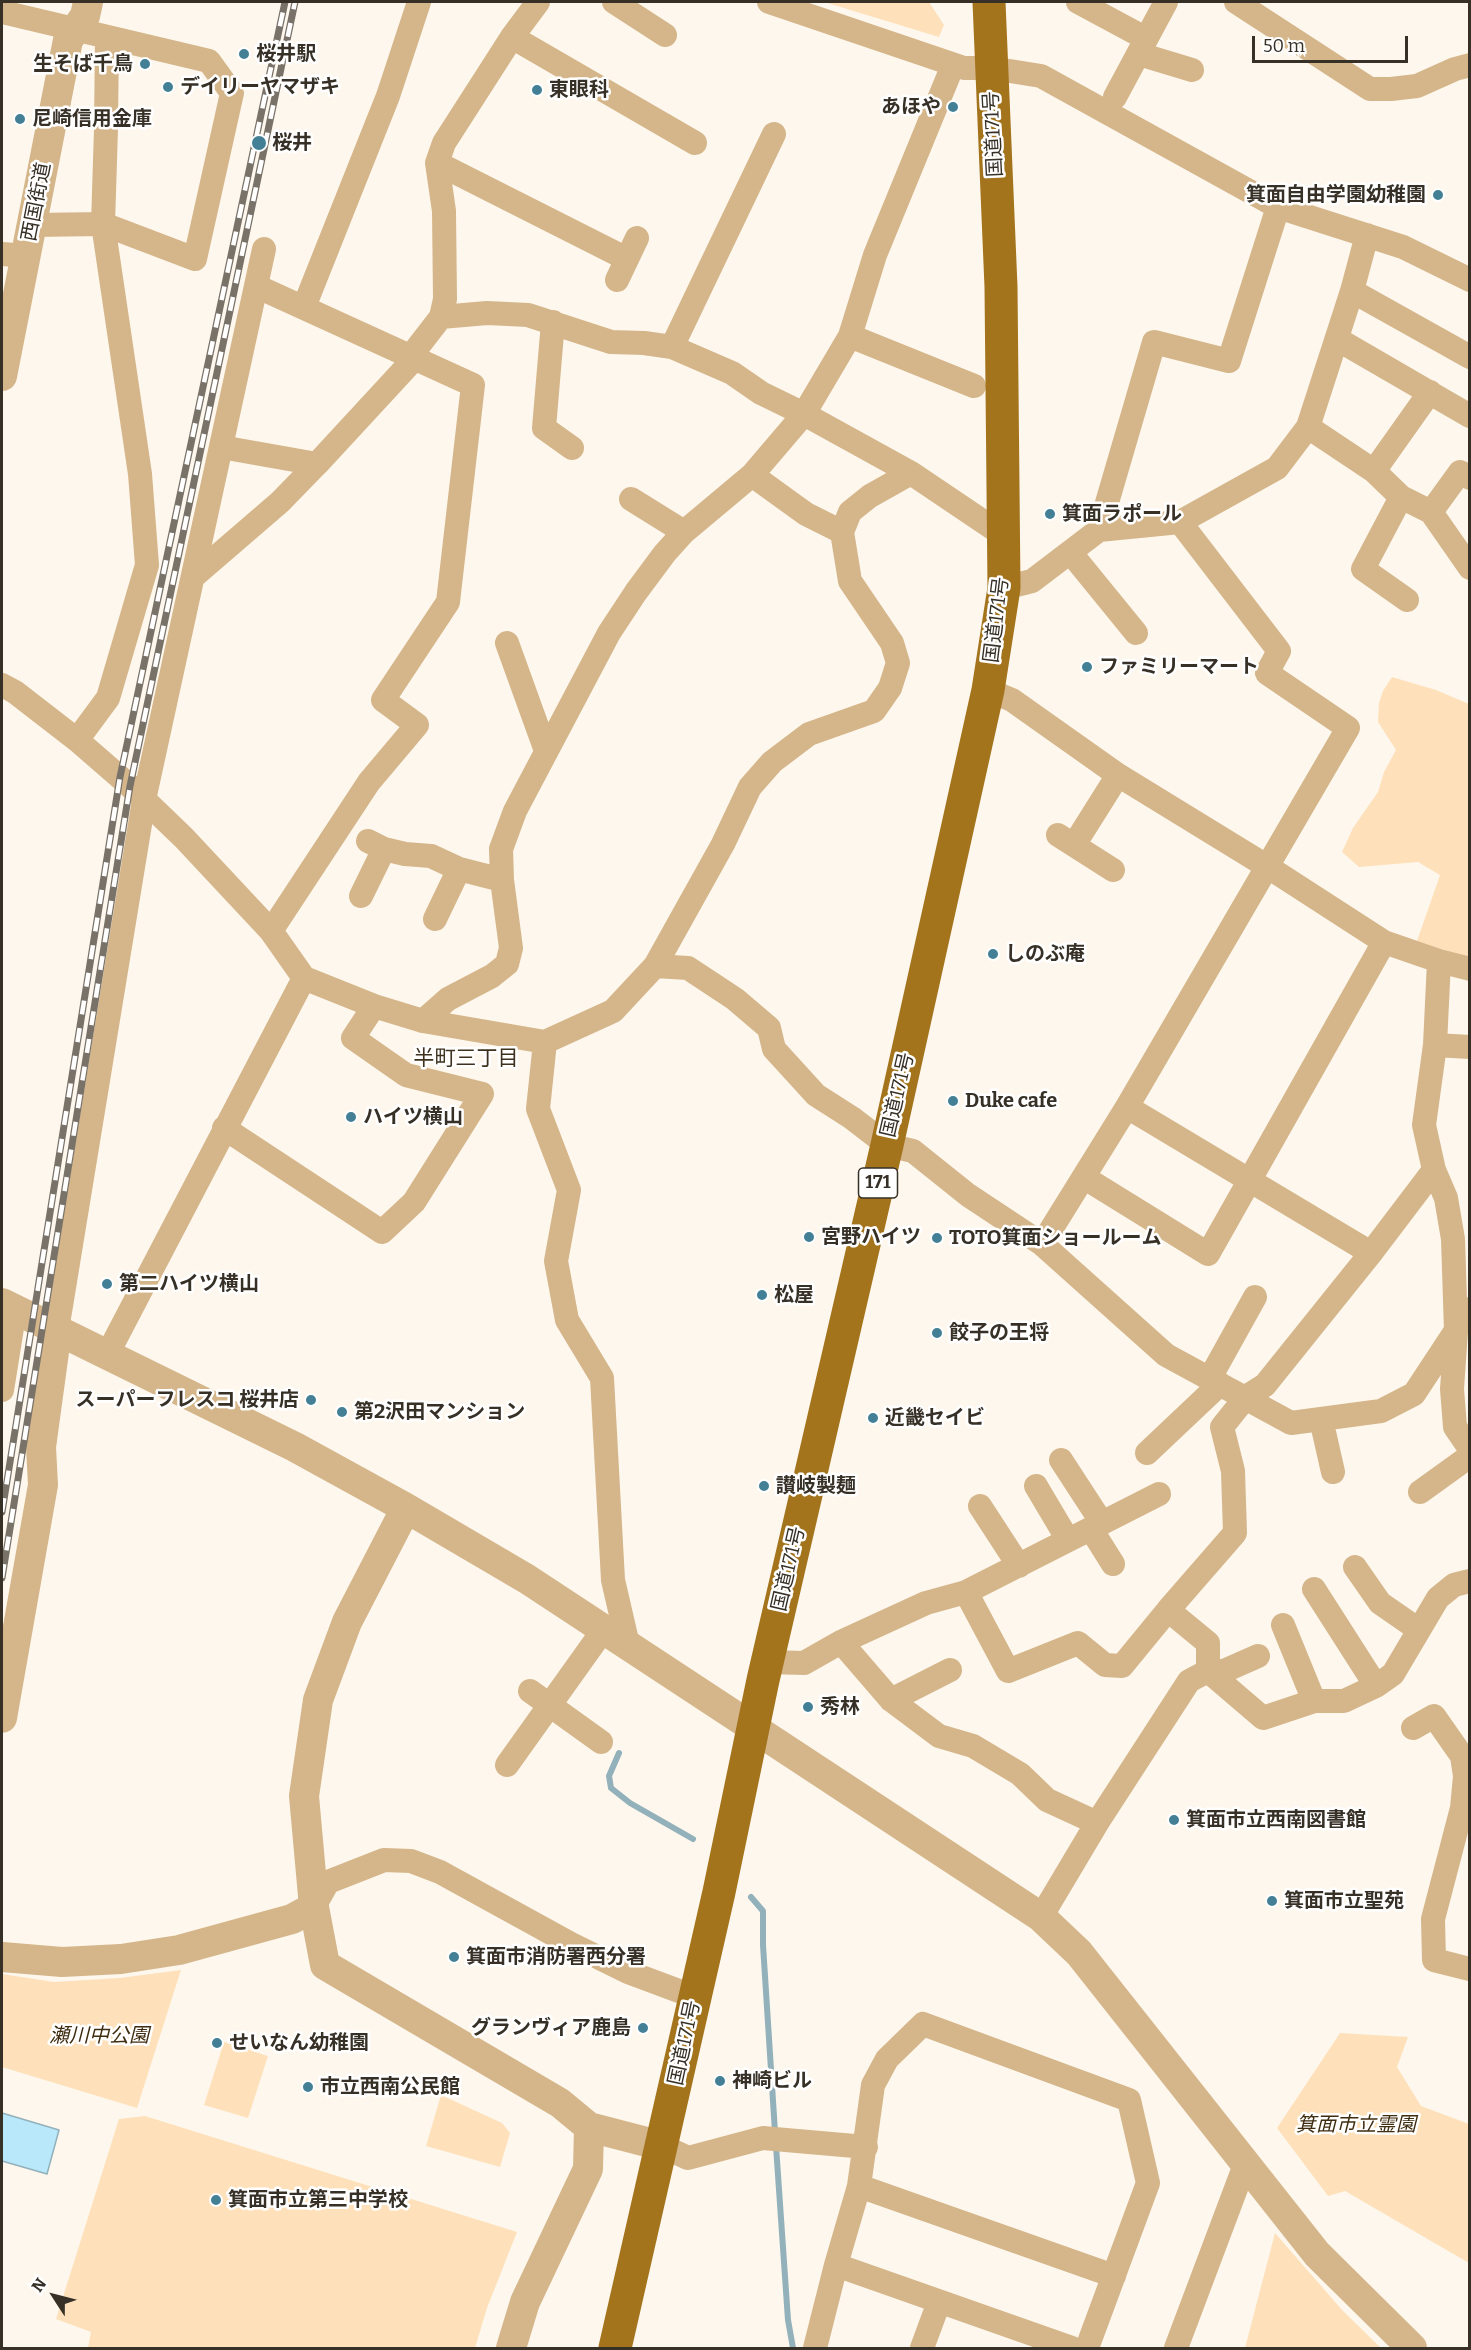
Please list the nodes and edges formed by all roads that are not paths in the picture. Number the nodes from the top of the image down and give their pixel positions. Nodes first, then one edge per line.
1 (88, 2) edge
2 (418, 2) edge
3 (538, 2) edge
4 (614, 2) edge
5 (769, 2) edge
6 (989, 2) edge
7 (1078, 2) edge
8 (1166, 2) edge
9 (1236, 2) edge
10 (2, 12) edge
11 (77, 30) junction
12 (665, 35) dead end
13 (107, 37) junction
14 (512, 37) junction
15 (1142, 46) junction
16 (952, 65) junction
17 (1470, 65) edge
18 (991, 68) junction
19 (1192, 70) dead end
20 (1115, 97) dead end
21 (774, 134) dead end
22 (695, 143) dead end
23 (437, 162) junction
24 (1278, 207) junction
25 (103, 224) junction
26 (33, 225) junction
27 (1367, 235) junction
28 (264, 249) dead end
29 (14, 255) edge
30 (627, 259) dead end
31 (1470, 280) edge
32 (256, 286) junction
33 (1352, 291) junction
34 (304, 307) junction
35 (441, 317) junction
36 (553, 322) junction
37 (850, 336) junction
38 (1337, 339) junction
39 (672, 348) junction
40 (1470, 357) edge
41 (414, 359) junction
42 (2, 376) edge
43 (974, 386) dead end
44 (1430, 392) junction
45 (804, 414) junction
46 (1470, 416) edge
47 (1308, 427) junction
48 (221, 447) junction
49 (572, 448) dead end
50 (317, 464) junction
51 (1374, 471) junction
52 (911, 473) junction
53 (752, 475) junction
54 (1470, 478) edge
55 (1401, 497) junction
56 (631, 499) dead end
57 (1431, 512) junction
58 (1180, 522) junction
59 (1099, 530) junction
60 (684, 532) junction
61 (842, 532) junction
62 (1004, 535) junction
63 (1070, 552) junction
64 (1470, 568) edge
65 (193, 577) junction
66 (1004, 588) junction
67 (1407, 600) dead end
68 (1136, 633) dead end
69 (507, 643) dead end
70 (2, 685) edge
71 (988, 690) junction
72 (77, 740) junction
73 (546, 751) junction
74 (1118, 775) junction
75 (144, 800) junction
76 (1268, 867) junction
77 (459, 869) junction
78 (1113, 870) dead end
79 (502, 880) junction
80 (361, 896) dead end
81 (435, 919) dead end
82 (271, 931) junction
83 (1384, 942) junction
84 (1439, 961) junction
85 (655, 966) junction
86 (1470, 969) edge
87 (304, 978) junction
88 (374, 1006) junction
89 (423, 1021) junction
90 (545, 1042) junction
91 (1435, 1045) junction
92 (1470, 1047) edge
93 (1127, 1107) junction
94 (224, 1128) junction
95 (887, 1145) junction
96 (1434, 1170) junction
97 (1085, 1178) junction
98 (1250, 1181) junction
99 (1042, 1244) junction
100 (1371, 1253) junction
101 (1255, 1297) dead end
102 (8, 1306) edge
103 (1470, 1310) edge
104 (57, 1330) junction
105 (1456, 1331) junction
106 (107, 1355) junction
107 (1215, 1381) junction
108 (2, 1390) edge
109 (1246, 1397) junction
110 (1322, 1419) junction
111 (1470, 1449) edge
112 (1147, 1453) dead end
113 (1470, 1456) edge
114 (1061, 1460) dead end
115 (1333, 1472) dead end
116 (1036, 1486) dead end
117 (1420, 1491) dead end
118 (1159, 1494) dead end
119 (980, 1506) dead end
120 (406, 1508) junction
121 (1096, 1526) junction
122 (1068, 1540) junction
123 (1113, 1564) dead end
124 (1019, 1566) junction
125 (1355, 1567) dead end
126 (1470, 1581) edge
127 (1314, 1589) dead end
128 (966, 1592) junction
129 (1168, 1610) junction
130 (1283, 1625) dead end
131 (1419, 1630) junction
132 (616, 1637) junction
133 (842, 1642) junction
134 (1258, 1656) dead end
135 (768, 1662) junction
136 (950, 1670) dead end
137 (1208, 1671) junction
138 (1376, 1686) junction
139 (540, 1698) junction
140 (891, 1700) junction
141 (1314, 1701) junction
142 (2, 1718) edge
143 (753, 1726) junction
144 (1413, 1728) dead end
145 (601, 1742) dead end
146 (507, 1765) dead end
147 (1467, 1775) edge
148 (1097, 1823) junction
149 (314, 1907) junction
150 (1041, 1917) junction
151 (2, 1957) edge
152 (1470, 1969) edge
153 (695, 1997) junction
154 (589, 2127) junction
155 (662, 2146) junction
156 (866, 2146) junction
157 (1246, 2162) junction
158 (859, 2186) junction
159 (836, 2265) junction
160 (1114, 2276) junction
161 (939, 2301) junction
162 (511, 2349) edge
163 (615, 2349) edge
164 (815, 2349) edge
165 (922, 2349) edge
166 (1072, 2349) edge
167 (1087, 2349) edge
168 (1176, 2349) edge
169 (1412, 2349) edge

1 - 11 street, 西国街道
2 - 34 street
3 - 14 street
4 - 12 street
5 - 16 street
6 - 18 highway, 国道171号 / 171
7 - 15 street
8 - 15 street
9 - 17 street
10 - 11 street
11 - 13 street
11 - 26 street, 西国街道
13 - 25 street
13 - 25 street
14 - 22 street
14 - 23 street
15 - 19 street
15 - 20 street
16 - 18 street
16 - 37 street
18 - 24 street
18 - 62 highway, 国道171号 / 171
21 - 39 street
23 - 30 street
23 - 35 street
24 - 27 street
24 - 59 street
25 - 26 street
25 - 72 street
26 - 29 street, 西国街道
27 - 31 street
27 - 33 street
28 - 32 street
29 - 42 street, 西国街道
32 - 34 street
32 - 48 street
33 - 38 street
33 - 40 street
34 - 41 street
35 - 36 street
35 - 41 street
36 - 39 street
36 - 49 street
37 - 43 street
37 - 45 street
38 - 44 street
38 - 47 street
39 - 45 street
41 - 50 street
41 - 82 street
44 - 46 street
44 - 51 street
45 - 52 street
45 - 53 street
47 - 51 street
47 - 58 street
48 - 50 street
48 - 65 street
50 - 65 street
51 - 55 street
52 - 61 street
52 - 62 street
53 - 60 street
53 - 61 street
54 - 57 street
55 - 57 street
55 - 67 street
56 - 60 street
57 - 64 street
58 - 59 street
58 - 76 street
59 - 63 street
60 - 73 street
61 - 85 street
62 - 66 highway, 国道171号 / 171
63 - 66 street
63 - 68 street
65 - 75 street
66 - 71 highway, 国道171号 / 171
69 - 73 street
70 - 72 street
71 - 74 street
71 - 95 highway, 国道171号 / 171
72 - 75 street
73 - 79 street
74 - 76 street
74 - 78 street
75 - 82 street
75 - 104 street
76 - 83 street
76 - 93 street
77 - 79 street
77 - 80 street
77 - 81 street
79 - 89 street
82 - 87 street
83 - 84 street
83 - 98 street
84 - 86 street
84 - 91 street
85 - 90 street
85 - 95 street
87 - 88 street
87 - 94 street
88 - 89 street
88 - 94 street
89 - 90 street
90 - 132 street
91 - 92 street
91 - 96 street
93 - 97 street
93 - 98 street
94 - 106 street
95 - 99 street
95 - 135 highway, 国道171号 / 171
96 - 100 street
96 - 105 street
97 - 98 street
97 - 99 street
98 - 100 street
99 - 107 street
100 - 109 street
101 - 107 street
102 - 104 street
102 - 108 street
103 - 105 street
104 - 106 street
104 - 142 street
105 - 110 street
105 - 111 street
106 - 120 street
107 - 109 street
107 - 112 street
109 - 110 street
109 - 129 street
110 - 115 street
113 - 117 street
114 - 121 street
116 - 122 street
118 - 121 street
119 - 124 street
120 - 132 street
120 - 149 street
121 - 122 street
121 - 123 street
122 - 124 street
124 - 128 street
125 - 131 street
126 - 131 street
127 - 138 street
128 - 129 street
128 - 133 street
129 - 137 street
130 - 141 street
131 - 138 street
132 - 139 street
132 - 143 street
133 - 135 street
133 - 140 street
134 - 137 street
135 - 143 highway, 国道171号 / 171
136 - 140 street
137 - 141 street
137 - 148 street
138 - 141 street
139 - 145 street
139 - 146 street
140 - 148 street
143 - 150 street
143 - 153 highway, 国道171号 / 171
144 - 147 street
147 - 152 street
148 - 150 street
149 - 151 street
149 - 153 street
149 - 154 street
150 - 157 street
153 - 155 highway, 国道171号 / 171
154 - 155 street
154 - 162 street
155 - 156 street
155 - 163 highway, 国道171号 / 171
156 - 158 street
156 - 160 street
157 - 168 street
157 - 169 street
158 - 159 street
158 - 160 street
159 - 161 street
159 - 164 street
160 - 167 street
161 - 165 street
161 - 166 street

